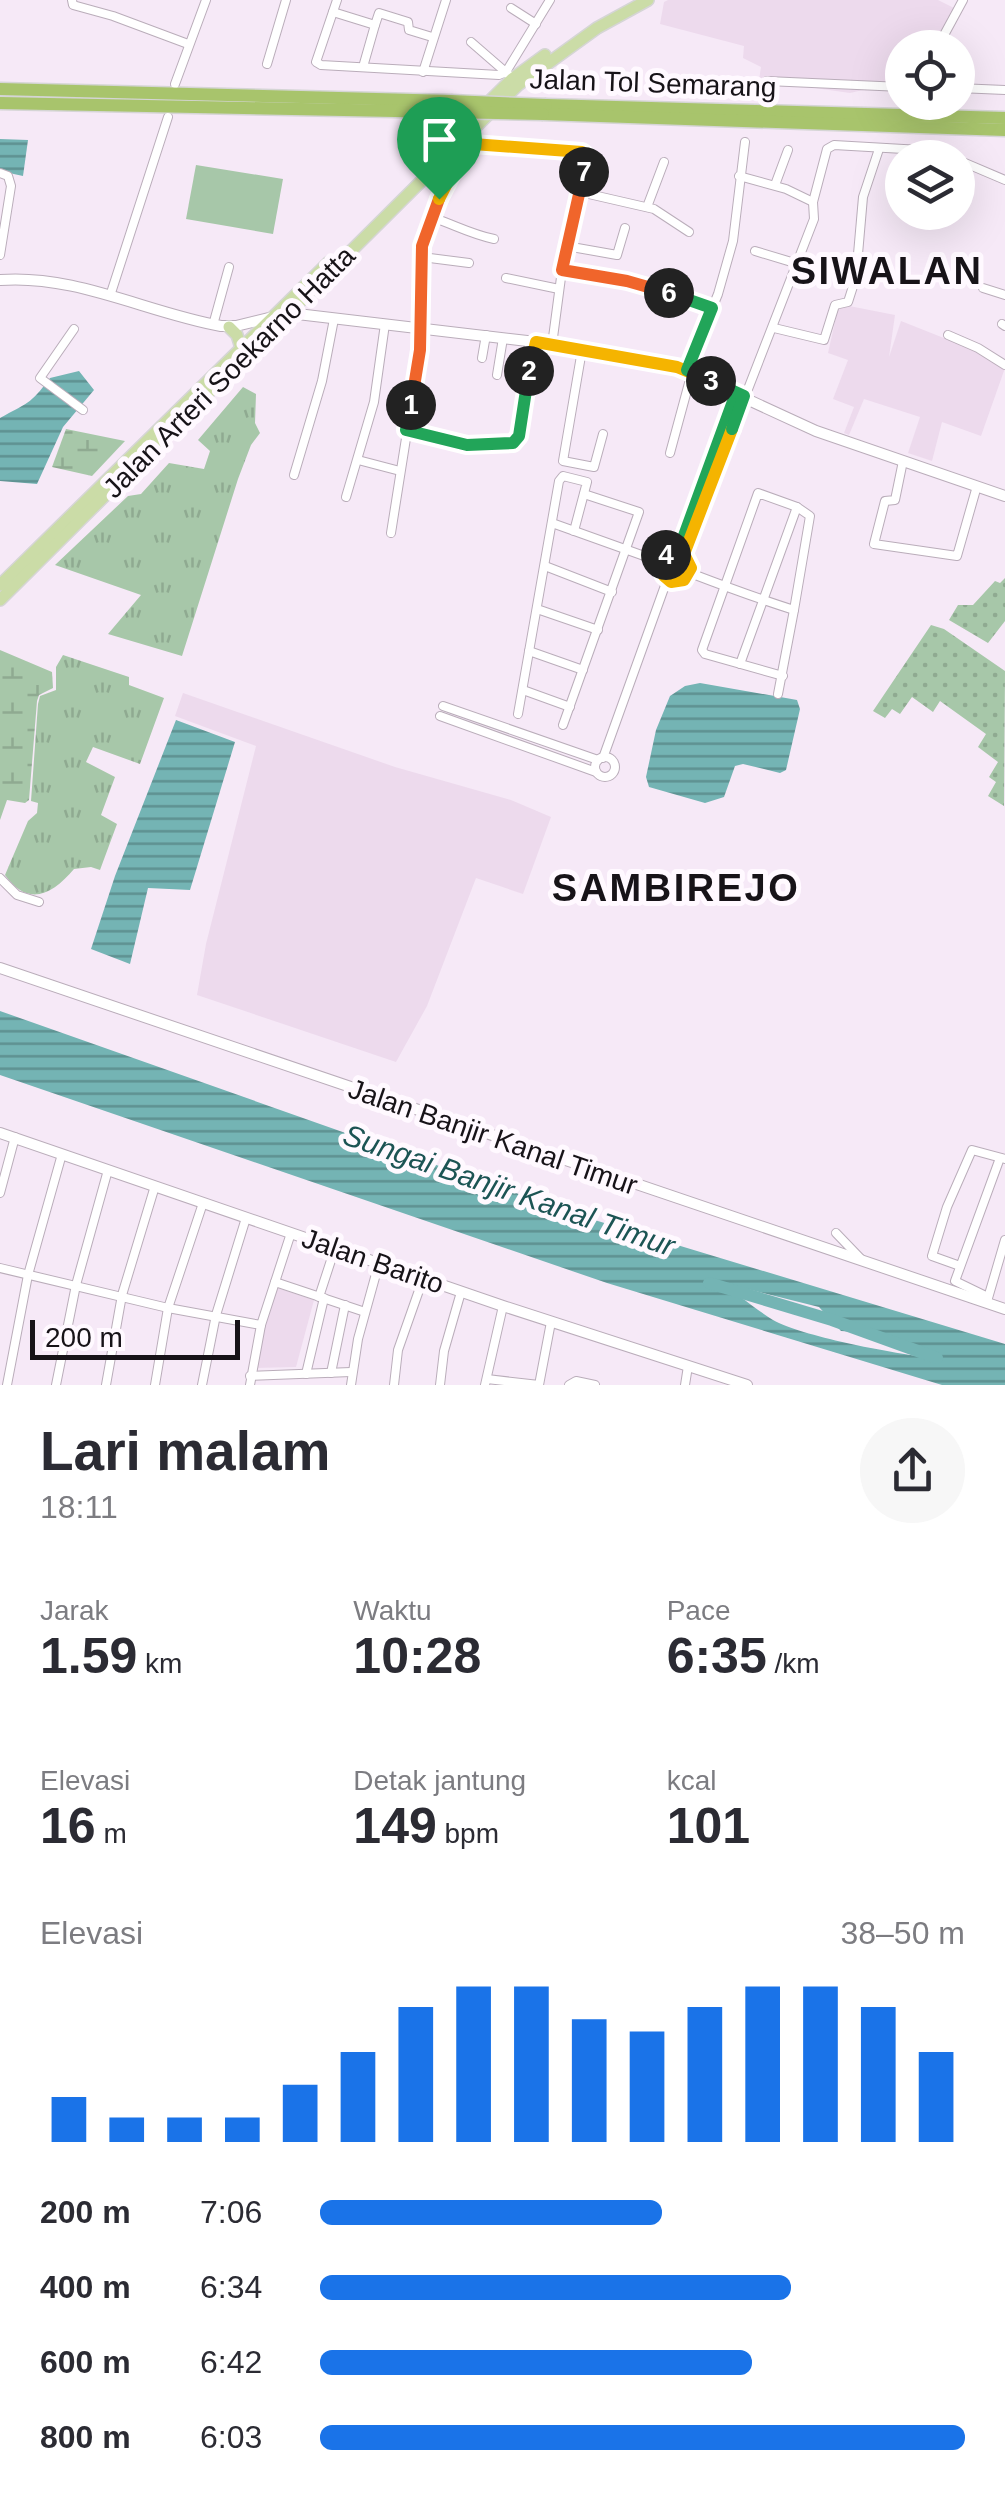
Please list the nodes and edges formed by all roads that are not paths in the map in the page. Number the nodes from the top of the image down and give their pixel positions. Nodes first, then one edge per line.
1 (72, 0) edge
2 (206, 0) edge
3 (286, 0) edge
4 (321, 0) edge
5 (550, 0) edge
6 (628, 0) edge
7 (648, 0) edge
8 (963, 0) edge
9 (444, 1) edge
10 (335, 5) edge
11 (511, 8) dead end
12 (536, 24) junction
13 (374, 25) junction
14 (947, 30) edge
15 (432, 37) junction
16 (471, 42) dead end
17 (188, 44) junction
18 (267, 64) dead end
19 (363, 67) junction
20 (423, 72) junction
21 (509, 76) junction
22 (767, 81) dead end
23 (175, 84) dead end
24 (885, 86) edge
25 (0, 89) edge
26 (975, 89) edge
27 (1005, 90) edge
28 (0, 103) edge
29 (449, 107) junction
30 (545, 110) junction
31 (168, 117) dead end
32 (1005, 118) edge
33 (1005, 130) edge
34 (745, 142) dead end
35 (878, 149) junction
36 (885, 149) edge
37 (788, 150) dead end
38 (664, 162) dead end
39 (975, 168) edge
40 (432, 169) junction
41 (0, 173) edge
42 (739, 176) junction
43 (1005, 180) edge
44 (417, 184) junction
45 (445, 186) junction
46 (775, 186) junction
47 (580, 192) junction
48 (439, 199) junction
49 (813, 202) junction
50 (647, 207) junction
51 (430, 217) junction
52 (625, 228) dead end
53 (689, 232) dead end
54 (494, 239) dead end
55 (566, 246) junction
56 (755, 251) dead end
57 (0, 255) edge
58 (422, 257) junction
59 (469, 263) dead end
60 (798, 264) junction
61 (230, 267) dead end
62 (562, 270) junction
63 (506, 278) dead end
64 (0, 280) edge
65 (984, 288) dead end
66 (559, 289) junction
67 (1005, 294) edge
68 (110, 296) junction
69 (712, 308) junction
70 (289, 313) junction
71 (272, 318) junction
72 (334, 318) junction
73 (385, 324) junction
74 (213, 325) junction
75 (229, 327) junction
76 (420, 328) junction
77 (774, 328) junction
78 (74, 329) dead end
79 (486, 335) junction
80 (948, 335) dead end
81 (504, 338) junction
82 (536, 342) junction
83 (552, 345) junction
84 (241, 348) junction
85 (582, 350) junction
86 (482, 358) dead end
87 (1005, 365) edge
88 (689, 371) junction
89 (497, 375) dead end
90 (740, 395) junction
91 (83, 410) dead end
92 (406, 430) junction
93 (602, 434) dead end
94 (670, 453) dead end
95 (358, 460) junction
96 (903, 461) junction
97 (400, 471) junction
98 (294, 475) dead end
99 (977, 486) junction
100 (584, 494) junction
101 (1005, 496) edge
102 (346, 497) dead end
103 (797, 507) junction
104 (552, 523) junction
105 (574, 531) junction
106 (391, 533) dead end
107 (785, 537) junction
108 (806, 544) junction
109 (628, 550) junction
110 (681, 553) junction
111 (661, 562) junction
112 (545, 566) junction
113 (690, 573) junction
114 (667, 580) junction
115 (0, 585) edge
116 (726, 586) junction
117 (612, 592) junction
118 (0, 600) edge
119 (762, 600) junction
120 (537, 609) junction
121 (794, 610) junction
122 (598, 630) junction
123 (530, 651) junction
124 (740, 664) junction
125 (584, 670) junction
126 (783, 676) junction
127 (522, 690) junction
128 (778, 694) dead end
129 (443, 706) dead end
130 (570, 707) junction
131 (518, 714) dead end
132 (440, 716) dead end
133 (563, 725) dead end
134 (601, 759) junction
135 (596, 772) junction
136 (0, 878) edge
137 (39, 902) dead end
138 (0, 968) edge
139 (0, 1132) edge
140 (14, 1138) junction
141 (62, 1154) junction
142 (1002, 1158) edge
143 (108, 1170) junction
144 (155, 1186) junction
145 (0, 1192) edge
146 (203, 1203) junction
147 (246, 1218) junction
148 (836, 1232) dead end
149 (292, 1234) junction
150 (1005, 1240) edge
151 (335, 1248) junction
152 (379, 1263) junction
153 (865, 1264) junction
154 (960, 1266) junction
155 (0, 1268) edge
156 (28, 1275) junction
157 (424, 1279) junction
158 (275, 1282) junction
159 (76, 1285) junction
160 (461, 1292) junction
161 (122, 1296) junction
162 (321, 1298) junction
163 (988, 1300) junction
164 (345, 1306) junction
165 (503, 1306) junction
166 (168, 1308) junction
167 (1005, 1309) edge
168 (365, 1312) junction
169 (216, 1315) junction
170 (551, 1322) junction
171 (261, 1325) junction
172 (688, 1366) junction
173 (351, 1372) junction
174 (331, 1373) junction
175 (302, 1374) junction
176 (250, 1380) edge
177 (486, 1382) edge
178 (7, 1385) edge
179 (56, 1385) edge
180 (106, 1385) edge
181 (155, 1385) edge
182 (202, 1385) edge
183 (299, 1385) edge
184 (351, 1385) edge
185 (394, 1385) edge
186 (440, 1385) edge
187 (539, 1385) edge
188 (570, 1385) edge
189 (595, 1385) edge
190 (685, 1385) edge
191 (747, 1385) edge

1 - 17 street
2 - 17 street
3 - 18 street
4 - 10 street
5 - 12 street
6 - 21 main road, Jalan Arteri Soekarno Hatta
7 - 40 main road, Jalan Arteri Soekarno Hatta
8 - 14 street
9 - 15 street
10 - 13 street
10 - 19 street
11 - 12 street
12 - 21 street
13 - 15 street
13 - 19 street
15 - 20 street
16 - 21 street
17 - 23 street
19 - 20 street
20 - 21 street
21 - 71 main road, Jalan Arteri Soekarno Hatta
22 - 24 street
25 - 29 highway, Jalan Tol Semarang
26 - 27 street
28 - 29 highway, Jalan Tol Semarang
29 - 30 highway, Jalan Tol Semarang, bridge
30 - 32 highway, Jalan Tol Semarang
30 - 33 highway, Jalan Tol Semarang
31 - 68 street
34 - 42 street
35 - 36 street
35 - 49 street
35 - 77 street
37 - 46 street
38 - 50 street
39 - 43 street
40 - 44 main road, Jalan Arteri Soekarno Hatta
40 - 45 street
41 - 57 street
42 - 46 street
42 - 69 street
44 - 48 street
44 - 70 main road, Jalan Arteri Soekarno Hatta
45 - 47 street
45 - 48 street
46 - 49 street
47 - 50 street
47 - 55 street
48 - 51 street
49 - 60 street
50 - 53 street
51 - 54 street
51 - 58 street
52 - 55 street
55 - 62 street
56 - 60 street
58 - 59 street
58 - 76 street
60 - 77 street
61 - 74 street
62 - 66 street
62 - 69 street
63 - 66 street
64 - 68 street
65 - 67 street
66 - 83 street
68 - 74 street
69 - 88 street
70 - 71 street
70 - 72 street
70 - 118 main road, Jalan Arteri Soekarno Hatta
71 - 75 street
71 - 84 main road, Jalan Arteri Soekarno Hatta
72 - 73 street
72 - 98 street
73 - 76 street
73 - 95 street
74 - 75 street
75 - 84 main road
76 - 79 street
76 - 92 street
77 - 90 street
78 - 91 street
79 - 81 street
79 - 86 street
80 - 87 street
81 - 82 street
81 - 89 street
82 - 83 street
82 - 92 street
83 - 85 street
84 - 115 main road, Jalan Arteri Soekarno Hatta
85 - 88 street
85 - 93 street
88 - 90 street
88 - 94 street
90 - 96 street
90 - 110 street
92 - 97 street
95 - 97 street
95 - 102 street
96 - 99 street
96 - 99 street
97 - 106 street
99 - 101 street
100 - 104 street
100 - 105 street
100 - 109 street
103 - 107 street
103 - 108 street
103 - 116 street
104 - 105 street
104 - 112 street
105 - 109 street
107 - 108 street
107 - 119 street
108 - 121 street
109 - 111 street
109 - 117 street
110 - 111 street
110 - 113 street
111 - 114 street
112 - 117 street
112 - 120 street
113 - 114 street
113 - 116 street
114 - 134 street
116 - 119 street
116 - 124 street
117 - 122 street
119 - 121 street
119 - 124 street
120 - 122 street
120 - 123 street
121 - 126 street
122 - 125 street
123 - 125 street
123 - 127 street
124 - 126 street
125 - 130 street
126 - 128 street
127 - 130 street
127 - 131 street
129 - 134 street
130 - 133 street
132 - 135 street
134 - 135 street
134 - 135 street
136 - 137 street
138 - 153 street, Jalan Banjir Kanal Timur
139 - 140 street, Jalan Barito
140 - 141 street, Jalan Barito
140 - 145 street
141 - 143 street, Jalan Barito
141 - 156 street
142 - 154 street
142 - 154 street
143 - 144 street, Jalan Barito
143 - 159 street
144 - 146 street, Jalan Barito
144 - 161 street
146 - 147 street, Jalan Barito
146 - 166 street
147 - 149 street, Jalan Barito
147 - 169 street
148 - 153 street
149 - 151 street, Jalan Barito
149 - 158 street
150 - 163 street
151 - 152 street, Jalan Barito
151 - 162 street
152 - 157 street, Jalan Barito
152 - 168 street
153 - 163 street, Jalan Banjir Kanal Timur
154 - 163 street
155 - 156 street
156 - 159 street
156 - 178 street
157 - 160 street, Jalan Barito
157 - 185 street
158 - 162 street
158 - 171 street
159 - 161 street
159 - 179 street
160 - 165 street, Jalan Barito
160 - 186 street
161 - 166 street
161 - 180 street
162 - 164 street
162 - 175 street
163 - 167 street, Jalan Banjir Kanal Timur
164 - 168 street
164 - 174 street
165 - 170 street, Jalan Barito
165 - 177 street
166 - 169 street
166 - 181 street
168 - 173 street
169 - 171 street
169 - 182 street
170 - 172 street, Jalan Barito
170 - 187 street
171 - 176 street
172 - 190 street
172 - 191 street, Jalan Barito
173 - 174 street
173 - 184 street
174 - 175 street
175 - 176 street
175 - 183 street
177 - 187 street
188 - 189 street

